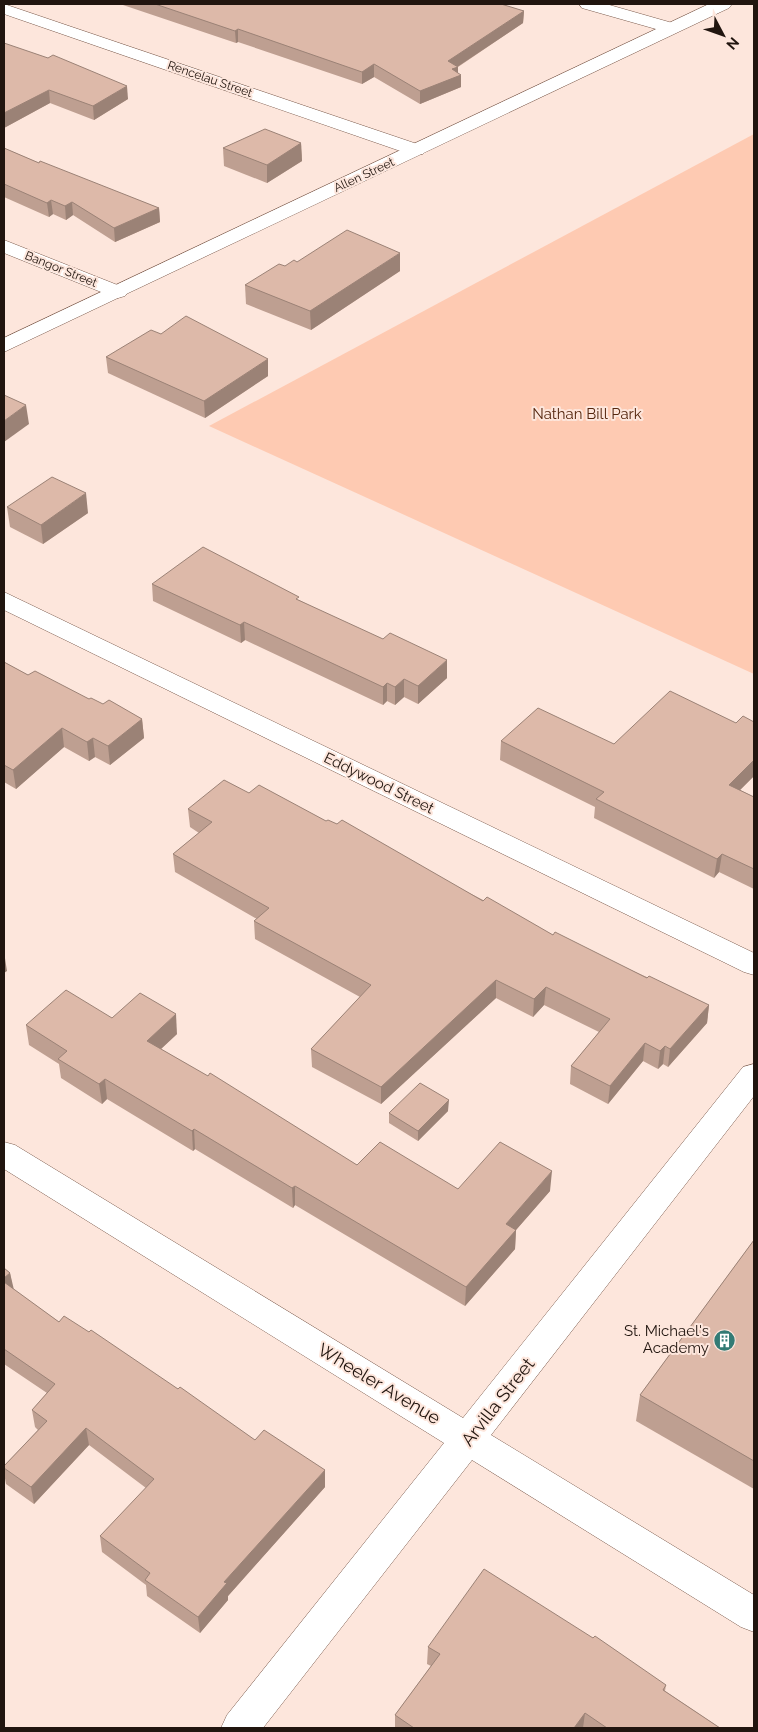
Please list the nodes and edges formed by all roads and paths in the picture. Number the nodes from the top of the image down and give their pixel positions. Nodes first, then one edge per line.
1 (588, 4) edge
2 (723, 4) edge
3 (4, 8) edge
4 (670, 28) junction
5 (416, 150) junction
6 (4, 246) edge
7 (118, 292) junction
8 (4, 346) edge
9 (4, 600) edge
10 (754, 965) edge
11 (754, 1074) edge
12 (4, 1154) edge
13 (470, 1439) junction
14 (754, 1614) edge
15 (240, 1728) edge

1 - 4 street
2 - 4 street, Allen Street
3 - 5 street, Rencelau Street
4 - 5 street, Allen Street
5 - 7 street, Allen Street
6 - 7 street, Bangor Street
7 - 8 street, Allen Street
9 - 10 street, Eddywood Street
11 - 13 street, Arvilla Street
12 - 13 street, Wheeler Avenue
13 - 14 street, Wheeler Avenue
13 - 15 street, Arvilla Street

